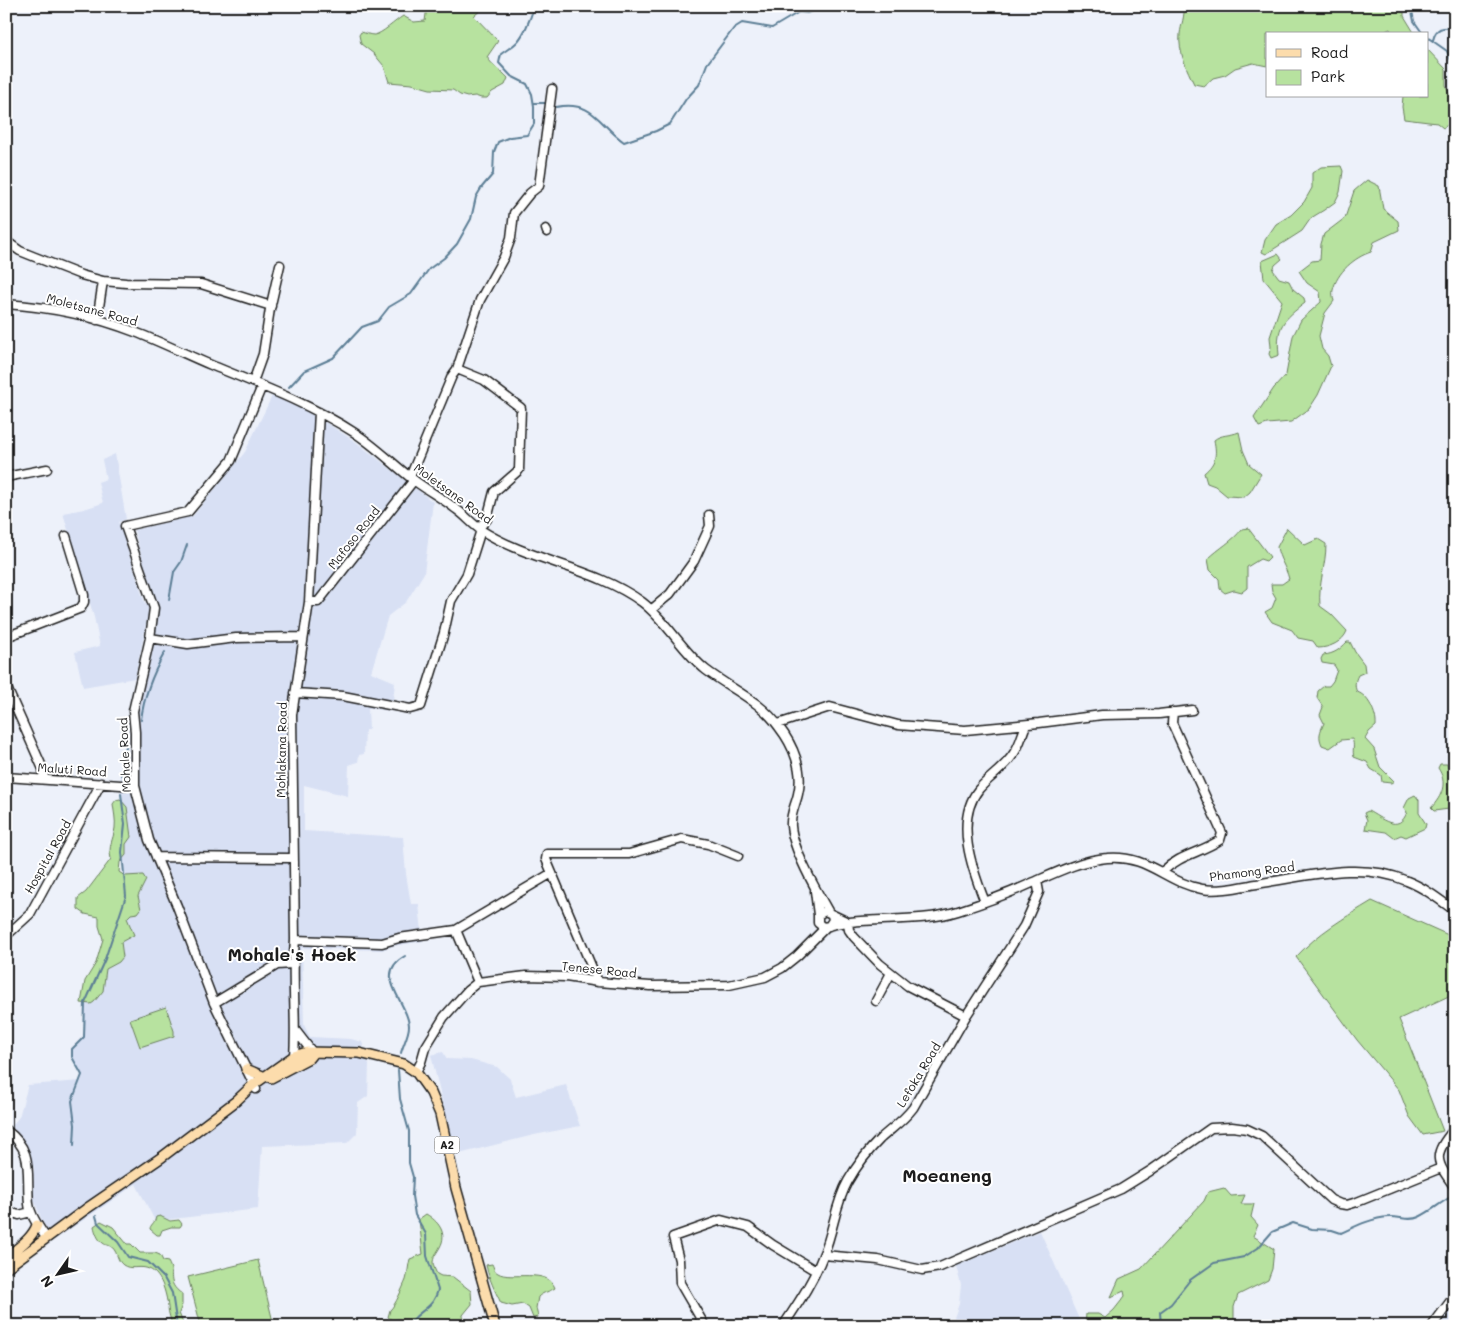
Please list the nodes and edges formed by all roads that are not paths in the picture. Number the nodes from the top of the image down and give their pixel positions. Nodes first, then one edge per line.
1 (552, 89) dead end
2 (6, 241) edge
3 (280, 266) dead end
4 (103, 281) junction
5 (6, 304) edge
6 (270, 306) junction
7 (97, 320) junction
8 (457, 369) junction
9 (253, 382) junction
10 (262, 386) junction
11 (319, 412) junction
12 (47, 469) dead end
13 (6, 477) edge
14 (412, 479) junction
15 (709, 515) dead end
16 (480, 529) junction
17 (66, 536) dead end
18 (309, 602) junction
19 (651, 610) junction
20 (6, 637) edge
21 (303, 637) junction
22 (150, 638) junction
23 (6, 686) edge
24 (295, 693) junction
25 (1192, 710) dead end
26 (1173, 712) junction
27 (778, 724) junction
28 (1026, 725) junction
29 (6, 776) edge
30 (44, 779) junction
31 (101, 783) junction
32 (135, 786) junction
33 (738, 856) dead end
34 (156, 857) junction
35 (293, 858) junction
36 (1162, 872) junction
37 (552, 873) junction
38 (1038, 881) junction
39 (815, 889) junction
40 (985, 902) junction
41 (1455, 911) edge
42 (830, 913) junction
43 (818, 919) junction
44 (848, 922) junction
45 (828, 926) junction
46 (456, 930) junction
47 (6, 936) edge
48 (814, 937) junction
49 (295, 940) junction
50 (293, 964) junction
51 (891, 973) junction
52 (478, 982) junction
53 (598, 982) junction
54 (876, 1001) dead end
55 (214, 1003) junction
56 (966, 1016) junction
57 (296, 1031) junction
58 (313, 1053) junction
59 (295, 1060) junction
60 (246, 1069) junction
61 (416, 1072) junction
62 (265, 1077) junction
63 (254, 1087) junction
64 (1455, 1128) edge
65 (6, 1130) edge
66 (1441, 1168) junction
67 (1455, 1188) edge
68 (6, 1212) edge
69 (31, 1212) junction
70 (37, 1225) junction
71 (46, 1238) junction
72 (824, 1255) junction
73 (6, 1258) edge
74 (6, 1268) edge
75 (816, 1271) junction
76 (1455, 1295) edge
77 (495, 1326) edge
78 (705, 1326) edge
79 (783, 1326) edge
80 (1432, 1326) edge

1 - 8 street
2 - 4 street
3 - 6 street
4 - 6 street
4 - 7 street
5 - 7 street, Moletsane Road
6 - 9 street
7 - 9 street, Moletsane Road
8 - 14 street
8 - 16 street
9 - 10 street, Moletsane Road
10 - 11 street, Moletsane Road
10 - 22 street, Mohale Road
11 - 14 street, Moletsane Road
11 - 18 street, Mohlakana Road
12 - 13 street
14 - 16 street, Moletsane Road
14 - 18 street, Mafoso Road
15 - 19 street
16 - 19 street, Moletsane Road
16 - 24 street
17 - 20 street
18 - 21 street, Mohlakana Road
19 - 27 street, Moletsane Road
21 - 22 street
21 - 24 street, Mohlakana Road
22 - 32 street, Mohale Road
23 - 30 street
24 - 35 street, Mohlakana Road
25 - 26 street
26 - 28 street
26 - 36 street
27 - 28 street
27 - 39 street, Moletsane Road
28 - 40 street
29 - 30 street, Maluti Road
30 - 31 street, Maluti Road
31 - 32 street, Maluti Road
31 - 47 street, Hospital Road
32 - 34 street, Mohale Road
33 - 37 street
34 - 35 street
34 - 55 street, Mohale Road
35 - 49 street, Mohlakana Road
36 - 38 street, Phamong Road
36 - 41 street, Phamong Road
37 - 46 street
37 - 53 street
38 - 40 street, Phamong Road
38 - 56 street, Lefoka Road
39 - 42 street, Moletsane Road
39 - 43 street, Moletsane Road
40 - 44 street, Phamong Road
42 - 43 street
42 - 44 street, Phamong Road
42 - 45 street
43 - 45 street
43 - 48 street, Tenese Road
44 - 45 street, Phamong Road
44 - 51 street
45 - 48 street, Tenese Road
46 - 49 street
46 - 52 street
48 - 53 street, Tenese Road
49 - 50 street, Mohlakana Road
50 - 55 street
50 - 57 street, Mohlakana Road
51 - 54 street
51 - 56 street
52 - 53 street, Tenese Road
52 - 61 street
55 - 60 street, Mohale Road
56 - 72 street, Lefoka Road
57 - 58 street
57 - 59 street, Mohlakana Road
58 - 59 main road, A2
58 - 61 main road, A2
59 - 62 main road, A2
59 - 63 main road, A2
60 - 62 main road
60 - 63 street, Mohale Road
61 - 77 main road, A2
62 - 63 main road, A2
63 - 71 main road, A2
64 - 66 street
65 - 69 street
66 - 67 street
66 - 72 street
68 - 69 street
69 - 70 street
70 - 71 street
70 - 73 main road
71 - 74 main road, A2
72 - 75 street, Lefoka Road
75 - 78 street
75 - 79 street, Lefoka Road
76 - 80 street

